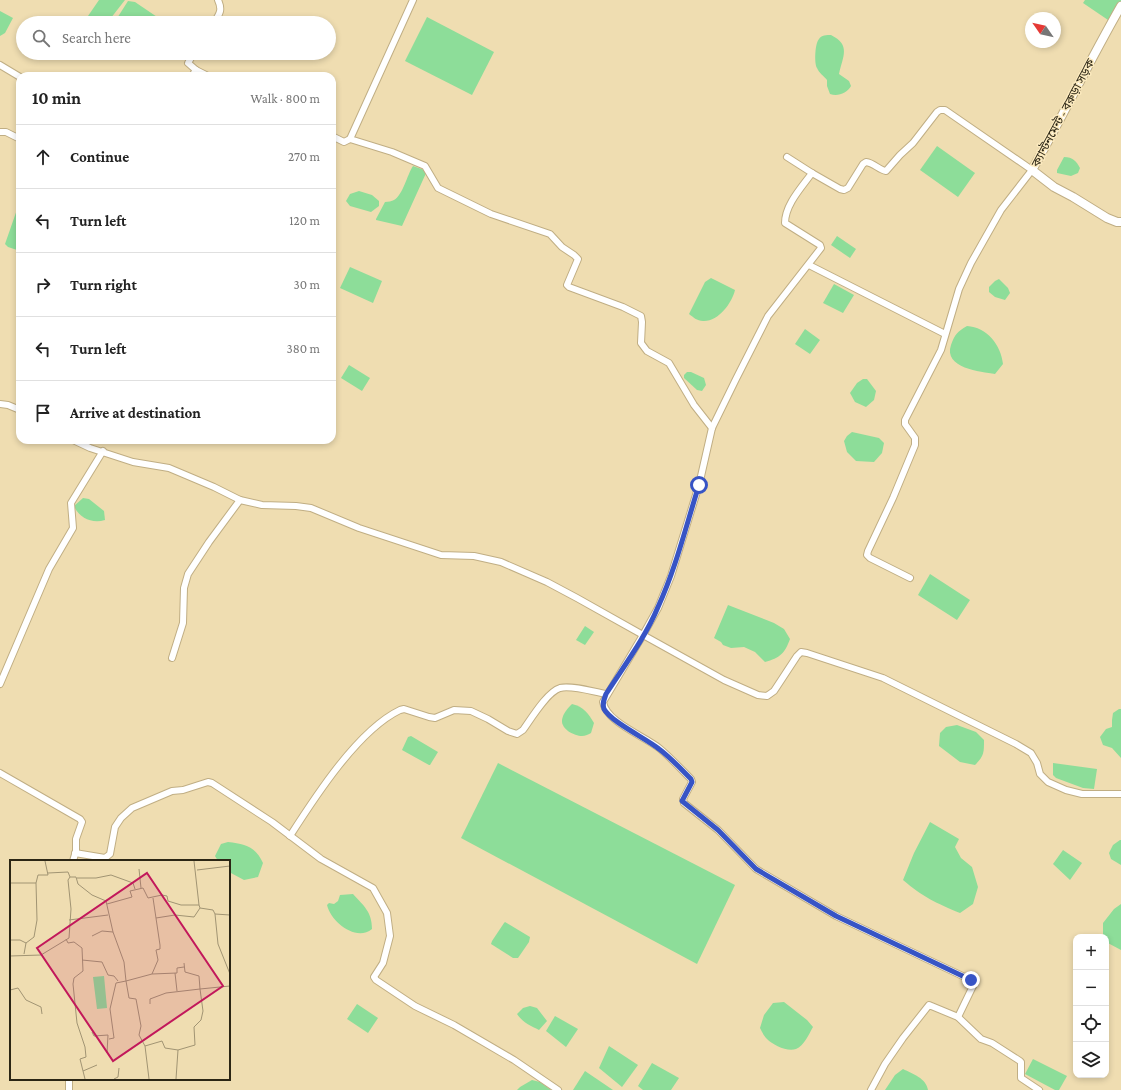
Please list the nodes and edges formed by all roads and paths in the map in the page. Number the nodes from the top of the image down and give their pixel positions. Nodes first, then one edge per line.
1 (218, 0) edge
2 (413, 0) edge
3 (1121, 6) edge
4 (218, 16) edge
5 (190, 60) edge
6 (0, 65) edge
7 (196, 70) joint
8 (200, 72) edge
9 (16, 75) edge
10 (0, 132) edge
11 (16, 137) edge
12 (336, 138) edge
13 (350, 139) junction
14 (787, 157) dead end
15 (1032, 170) junction
16 (812, 173) junction
17 (1121, 222) edge
18 (808, 264) junction
19 (945, 334) junction
20 (0, 404) edge
21 (16, 408) edge
22 (712, 428) junction
23 (82, 444) edge
24 (103, 451) junction
25 (240, 500) junction
26 (910, 578) dead end
27 (643, 635) junction
28 (172, 658) dead end
29 (0, 684) edge
30 (606, 694) junction
31 (0, 773) edge
32 (1121, 794) edge
33 (290, 836) junction
34 (75, 853) junction
35 (72, 860) edge
36 (958, 1017) junction
37 (558, 1090) edge
38 (871, 1090) edge
39 (1039, 1090) edge

1 - 4 street
2 - 13 street
3 - 15 main road, ক্যান্টনমেন্ট - বরুড়া সড়ক
5 - 7 street
6 - 9 street
7 - 8 street
10 - 11 street
12 - 13 street
13 - 22 street
14 - 16 street
15 - 16 street
15 - 17 main road, ক্যান্টনমেন্ট - বরুড়া সড়ক
15 - 19 street
16 - 18 street
18 - 19 street
18 - 22 street
19 - 26 street
20 - 21 street
22 - 27 street
23 - 24 street
24 - 25 street
24 - 29 street
25 - 27 street
25 - 28 street
27 - 30 street
27 - 32 street
30 - 33 street
30 - 36 street
31 - 34 street
33 - 34 street
33 - 37 street
34 - 35 street
36 - 38 street
36 - 39 street

